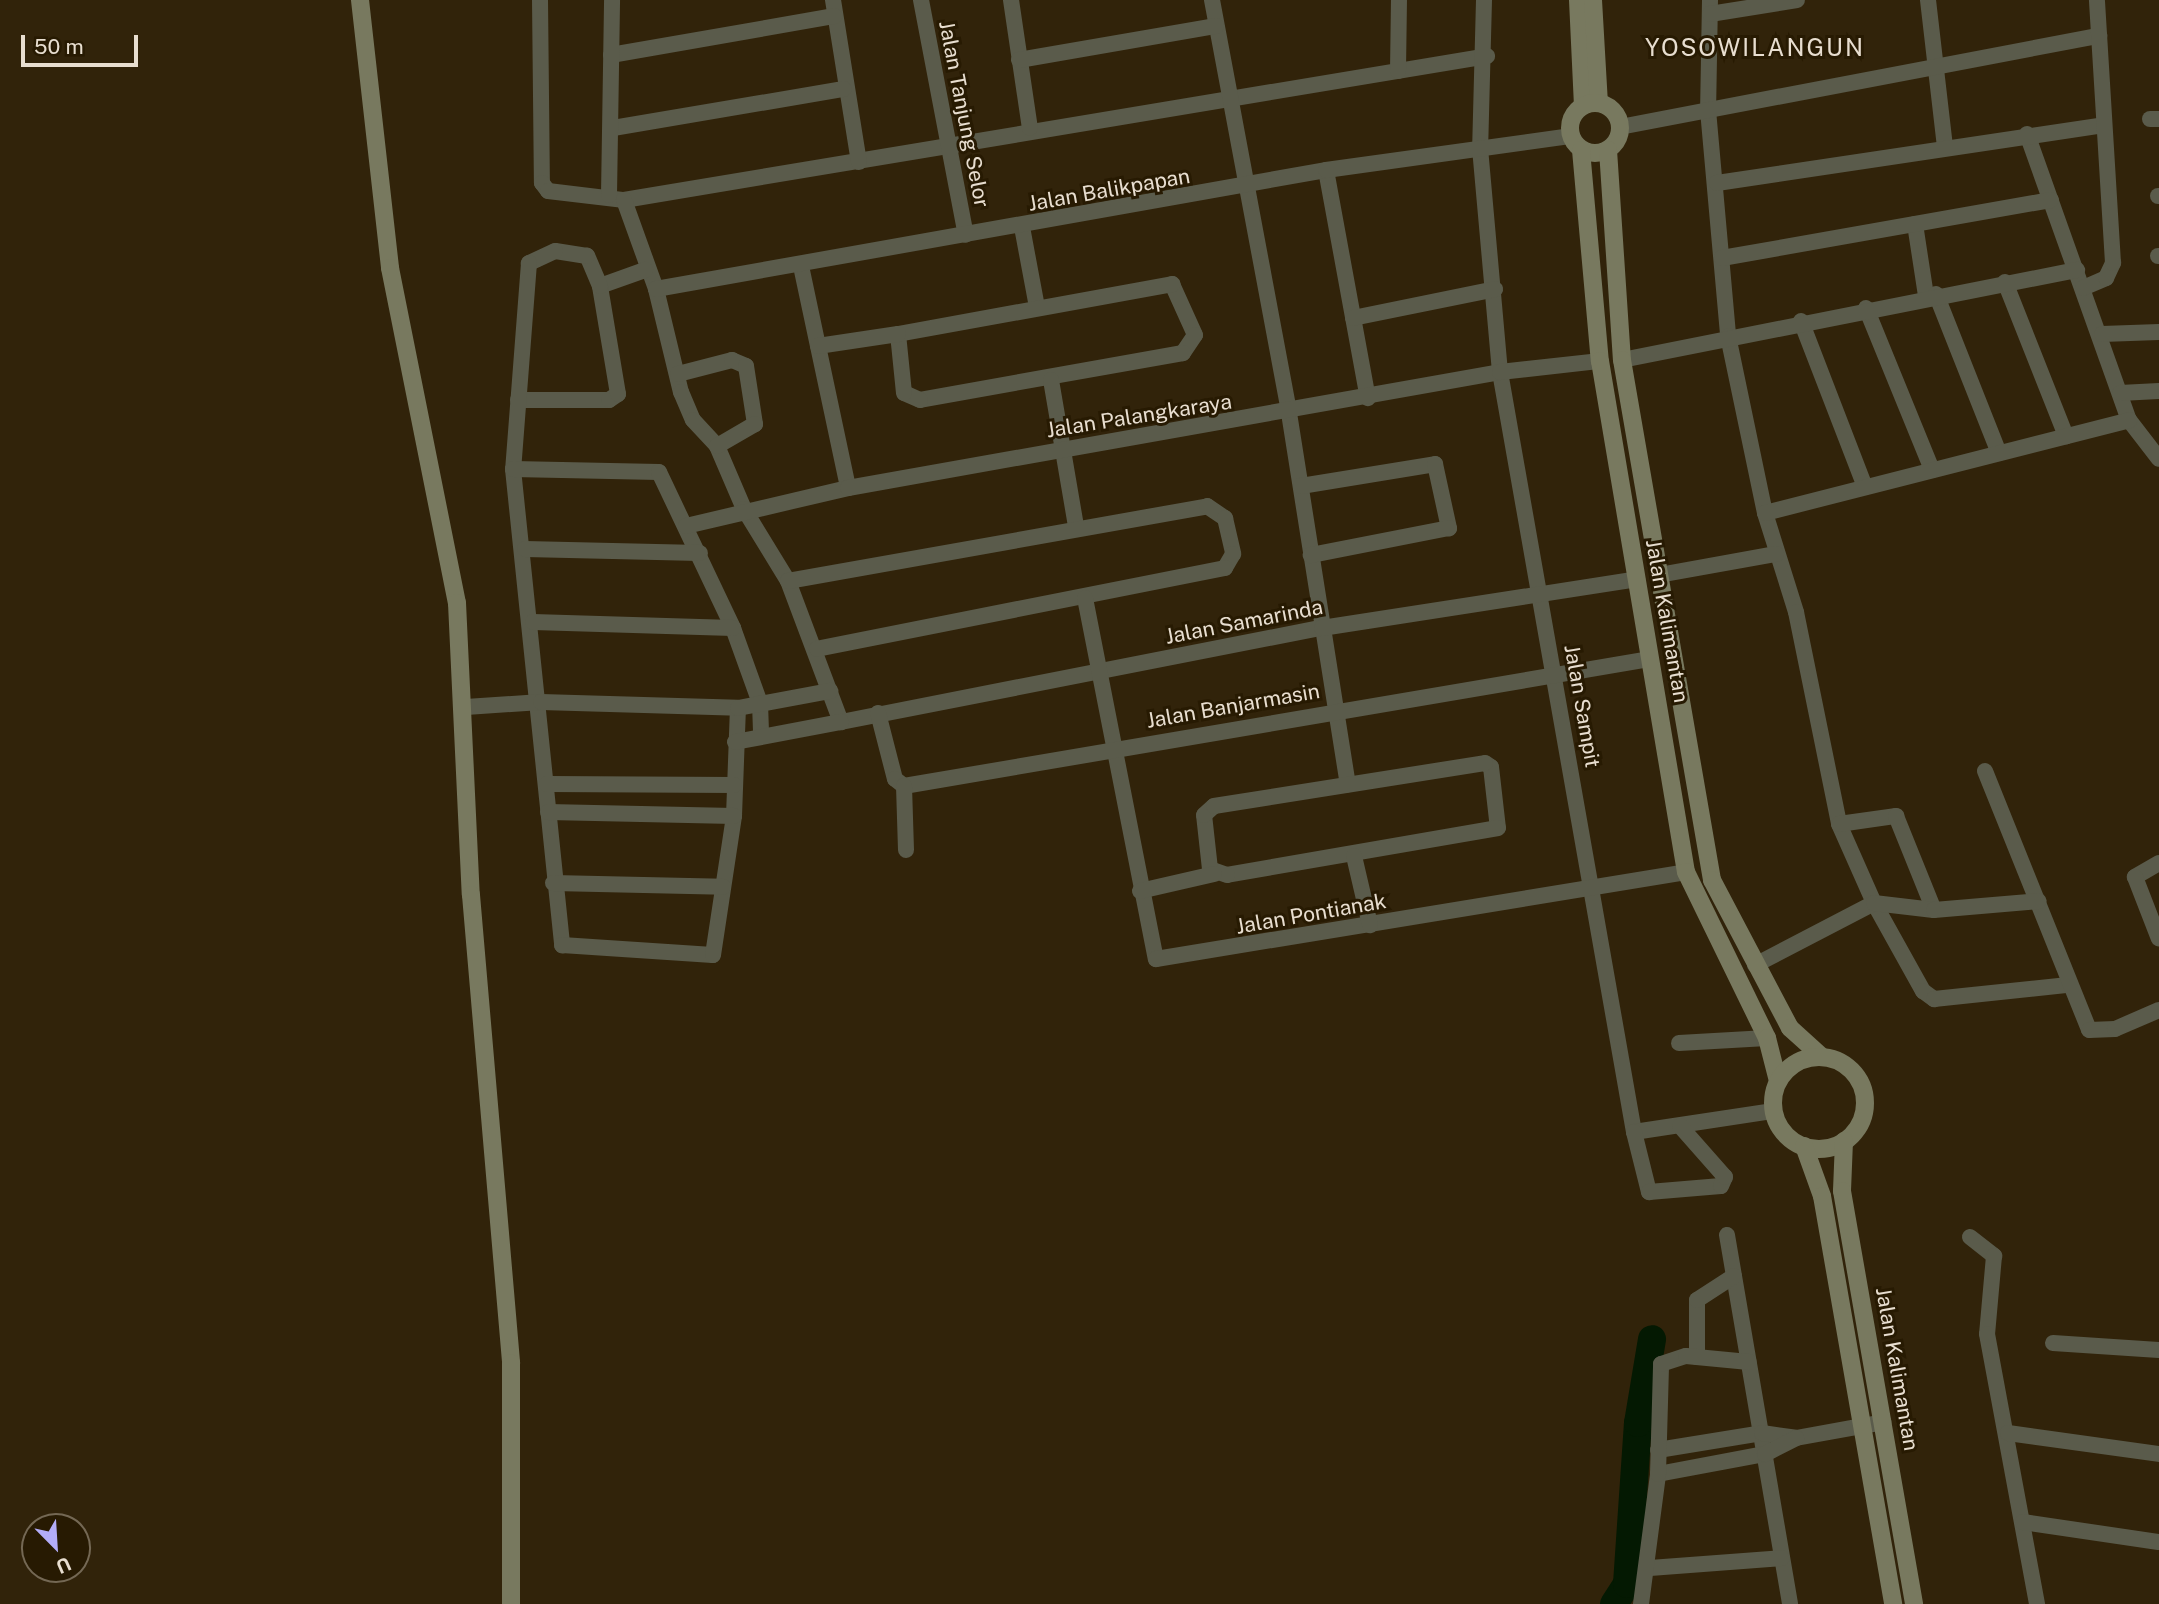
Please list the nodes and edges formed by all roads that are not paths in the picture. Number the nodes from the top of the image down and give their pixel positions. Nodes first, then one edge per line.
1 (360, 0) edge
2 (540, 0) edge
3 (612, 0) edge
4 (922, 0) edge
5 (1011, 0) edge
6 (1212, 0) edge
7 (1399, 0) edge
8 (1485, 0) edge
9 (1578, 0) edge
10 (1593, 0) edge
11 (1797, 0) edge
12 (1927, 0) edge
13 (2097, 0) edge
14 (1710, 7) edge
15 (834, 8) edge
16 (1216, 26) junction
17 (2099, 36) junction
18 (611, 55) junction
19 (1487, 56) junction
20 (1019, 60) junction
21 (1935, 66) junction
22 (1398, 71) junction
23 (844, 89) junction
24 (1226, 99) junction
25 (1591, 104) junction
26 (1708, 110) junction
27 (2104, 125) junction
28 (1620, 127) junction
29 (613, 128) junction
30 (1030, 128) junction
31 (2027, 134) junction
32 (1575, 143) junction
33 (947, 146) junction
34 (1945, 147) junction
35 (1480, 148) junction
36 (1608, 150) junction
37 (859, 162) junction
38 (1326, 170) junction
39 (1717, 183) junction
40 (1243, 187) junction
41 (617, 198) junction
42 (2051, 200) junction
43 (1915, 224) junction
44 (1022, 227) junction
45 (966, 235) junction
46 (1722, 258) junction
47 (802, 266) junction
48 (645, 270) junction
49 (2077, 270) junction
50 (2005, 282) junction
51 (600, 286) junction
52 (2083, 288) junction
53 (656, 289) junction
54 (1495, 289) junction
55 (1931, 295) junction
56 (1037, 307) junction
57 (1866, 308) junction
58 (1353, 318) junction
59 (1801, 321) junction
60 (2159, 332) edge
61 (898, 334) junction
62 (2102, 334) junction
63 (1728, 335) junction
64 (818, 346) junction
65 (1622, 360) junction
66 (1600, 361) junction
67 (1500, 372) junction
68 (678, 373) junction
69 (1051, 380) junction
70 (2159, 391) edge
71 (2120, 393) junction
72 (1368, 398) junction
73 (518, 400) junction
74 (1289, 413) junction
75 (2129, 420) junction
76 (2066, 436) junction
77 (717, 446) junction
78 (1061, 449) junction
79 (1999, 453) junction
80 (2159, 459) edge
81 (513, 469) junction
82 (1932, 470) junction
83 (1301, 486) junction
84 (1864, 487) junction
85 (848, 488) junction
86 (744, 509) junction
87 (1765, 513) junction
88 (1650, 523) junction
89 (687, 526) junction
90 (1076, 526) junction
91 (1628, 526) junction
92 (525, 549) junction
93 (700, 554) junction
94 (1776, 554) junction
95 (1311, 555) junction
96 (1659, 575) junction
97 (1637, 579) junction
98 (788, 581) junction
99 (1539, 591) junction
100 (1085, 598) junction
101 (533, 622) junction
102 (733, 628) junction
103 (1322, 628) junction
104 (817, 649) junction
105 (1650, 659) junction
106 (1554, 670) junction
107 (1098, 674) junction
108 (830, 691) junction
109 (541, 702) junction
110 (760, 703) junction
111 (466, 707) junction
112 (738, 708) junction
113 (1336, 708) junction
114 (870, 714) junction
115 (841, 722) junction
116 (761, 734) junction
117 (735, 742) junction
118 (1114, 748) junction
119 (1985, 771) dead end
120 (1693, 773) junction
121 (1670, 778) junction
122 (547, 784) junction
123 (1348, 784) junction
124 (734, 785) junction
125 (904, 786) junction
126 (548, 812) junction
127 (734, 816) junction
128 (1839, 824) junction
129 (906, 850) dead end
130 (1354, 856) junction
131 (2159, 863) edge
132 (1686, 872) junction
133 (1214, 874) junction
134 (553, 883) junction
135 (723, 887) junction
136 (1594, 887) junction
137 (1140, 891) junction
138 (2039, 901) junction
139 (1874, 904) junction
140 (1934, 910) junction
141 (1370, 925) junction
142 (2157, 929) edge
143 (1755, 965) junction
144 (2068, 985) junction
145 (2159, 1010) edge
146 (1767, 1038) junction
147 (1679, 1043) dead end
148 (1821, 1056) junction
149 (1778, 1081) junction
150 (1773, 1111) junction
151 (1680, 1126) junction
152 (1634, 1132) junction
153 (1844, 1141) junction
154 (1804, 1146) junction
155 (1727, 1235) dead end
156 (1970, 1237) dead end
157 (1734, 1276) junction
158 (2053, 1343) dead end
159 (2159, 1350) edge
160 (1697, 1357) junction
161 (1749, 1362) junction
162 (1884, 1422) junction
163 (1864, 1426) junction
164 (1762, 1433) junction
165 (2008, 1433) junction
166 (1796, 1438) junction
167 (1658, 1450) junction
168 (1765, 1454) junction
169 (2159, 1454) edge
170 (1658, 1474) junction
171 (2023, 1522) junction
172 (2159, 1542) edge
173 (1782, 1558) junction
174 (1650, 1569) junction
175 (511, 1604) edge
176 (1641, 1604) edge
177 (1790, 1604) edge
178 (1893, 1604) edge
179 (1914, 1604) edge
180 (2038, 1604) edge

1 - 111 main road
2 - 41 street
3 - 18 street
4 - 33 street, Jalan Tanjung Selor
5 - 20 street
6 - 16 street
7 - 22 street
8 - 19 street, Jalan Sampit
9 - 25 main road
10 - 25 main road
11 - 14 street
12 - 21 street
13 - 17 street
14 - 26 street
15 - 18 street
15 - 23 street
16 - 20 street
16 - 24 street
17 - 21 street
17 - 27 street
18 - 29 street
19 - 22 street
19 - 35 street, Jalan Sampit
20 - 30 street
21 - 26 street
21 - 34 street
22 - 24 street
23 - 29 street
23 - 37 street
24 - 30 street
24 - 40 street
25 - 28 main road
25 - 32 main road
26 - 28 street
26 - 39 street
27 - 31 street
27 - 52 street
28 - 36 main road
29 - 41 street
30 - 33 street
31 - 34 street
31 - 42 street
32 - 35 street, Jalan Balikpapan
32 - 36 main road
32 - 66 main road, Jalan Kalimantan
33 - 37 street
33 - 45 street, Jalan Tanjung Selor
34 - 39 street
35 - 38 street, Jalan Balikpapan
35 - 54 street, Jalan Sampit
36 - 65 main road, Jalan Kalimantan
37 - 41 street
38 - 40 street, Jalan Balikpapan
38 - 58 street
39 - 46 street
40 - 44 street, Jalan Balikpapan
40 - 74 street
41 - 48 street
42 - 43 street
42 - 49 street
43 - 46 street
43 - 55 street
44 - 45 street, Jalan Balikpapan
44 - 56 street
45 - 47 street, Jalan Balikpapan
46 - 63 street
47 - 53 street, Jalan Balikpapan
47 - 64 street
48 - 51 street
48 - 53 street
49 - 50 street
49 - 52 street
50 - 55 street
50 - 76 street
51 - 73 street
51 - 73 street
52 - 62 street
53 - 68 street
54 - 58 street
54 - 67 street, Jalan Sampit
55 - 57 street
55 - 79 street
56 - 61 street
56 - 69 street
57 - 59 street
57 - 82 street
58 - 72 street
59 - 63 street
59 - 84 street
60 - 62 street
61 - 64 street
61 - 69 street
62 - 71 street
63 - 65 street
63 - 87 street
64 - 85 street
65 - 88 main road, Jalan Kalimantan
66 - 67 street, Jalan Palangkaraya
66 - 91 main road, Jalan Kalimantan
67 - 72 street, Jalan Palangkaraya
67 - 99 street, Jalan Sampit
68 - 77 street
68 - 77 street
69 - 78 street
70 - 71 street
71 - 75 street
72 - 74 street, Jalan Palangkaraya
73 - 81 street
74 - 78 street, Jalan Palangkaraya
74 - 83 street
75 - 76 street
75 - 80 street
76 - 79 street
77 - 86 street
78 - 85 street, Jalan Palangkaraya
78 - 90 street
79 - 82 street
81 - 89 street
81 - 92 street
82 - 84 street
83 - 95 street
83 - 95 street
84 - 87 street
85 - 86 street, Jalan Palangkaraya
86 - 89 street, Jalan Palangkaraya
86 - 98 street
87 - 94 street
88 - 91 main road
88 - 96 main road, Jalan Kalimantan
89 - 93 street
90 - 98 street
90 - 100 street
91 - 97 main road, Jalan Kalimantan
92 - 93 street
92 - 101 street
93 - 102 street
94 - 96 street
94 - 128 street
95 - 103 street
96 - 120 main road, Jalan Kalimantan
97 - 99 street, Jalan Samarinda
97 - 105 main road, Jalan Kalimantan
98 - 104 street
99 - 103 street, Jalan Samarinda
99 - 106 street, Jalan Sampit
100 - 104 street
100 - 107 street, Jalan Pontianak
101 - 102 street
101 - 109 street
102 - 110 street
103 - 107 street, Jalan Samarinda
103 - 113 street
104 - 108 street
105 - 106 street, Jalan Banjarmasin
105 - 121 main road, Jalan Kalimantan
106 - 113 street, Jalan Banjarmasin
106 - 136 street, Jalan Sampit
107 - 114 street, Jalan Samarinda
107 - 118 street, Jalan Pontianak
108 - 110 street
108 - 115 street
109 - 111 street
109 - 112 street
109 - 122 street
110 - 112 street
110 - 116 street
111 - 175 main road
112 - 117 street
113 - 118 street, Jalan Banjarmasin
113 - 123 street
114 - 115 street, Jalan Samarinda
114 - 125 street
115 - 116 street, Jalan Samarinda
116 - 117 street, Jalan Samarinda
117 - 124 street
118 - 125 street, Jalan Banjarmasin
118 - 137 street, Jalan Pontianak
119 - 138 street
120 - 121 main road
120 - 143 main road, Jalan Kalimantan
121 - 132 main road, Jalan Kalimantan
122 - 124 street
122 - 126 street
123 - 130 street
123 - 133 street
124 - 127 street
125 - 129 street
126 - 127 street
126 - 134 street
127 - 135 street
128 - 139 street
128 - 140 street
130 - 133 street
130 - 141 street
131 - 142 street
132 - 136 street, Jalan Pontianak
132 - 146 main road, Jalan Kalimantan
133 - 137 street
134 - 135 street
134 - 135 street
136 - 141 street, Jalan Pontianak
136 - 152 street, Jalan Sampit
137 - 141 street, Jalan Pontianak
138 - 140 street
138 - 144 street
139 - 140 street
139 - 143 street
139 - 144 street
143 - 148 main road, Jalan Kalimantan
144 - 145 street
146 - 147 street
146 - 149 main road, Jalan Kalimantan
148 - 149 main road
148 - 153 main road
149 - 150 main road
150 - 151 street
150 - 154 main road
151 - 152 street
151 - 152 street, Jalan Sampit
153 - 154 main road
153 - 162 main road, Jalan Kalimantan
154 - 163 main road, Jalan Kalimantan
155 - 157 street
156 - 165 street
157 - 160 street
157 - 161 street
158 - 159 street
160 - 161 street
160 - 167 street
161 - 164 street
162 - 163 street
162 - 179 main road, Jalan Kalimantan
163 - 166 street
163 - 178 main road, Jalan Kalimantan
164 - 166 street
164 - 167 street
164 - 168 street
165 - 169 street
165 - 171 street
166 - 168 street
167 - 170 street
168 - 170 street
168 - 173 street
170 - 174 street
171 - 172 street
171 - 180 street
173 - 174 street
173 - 177 street
174 - 176 street

